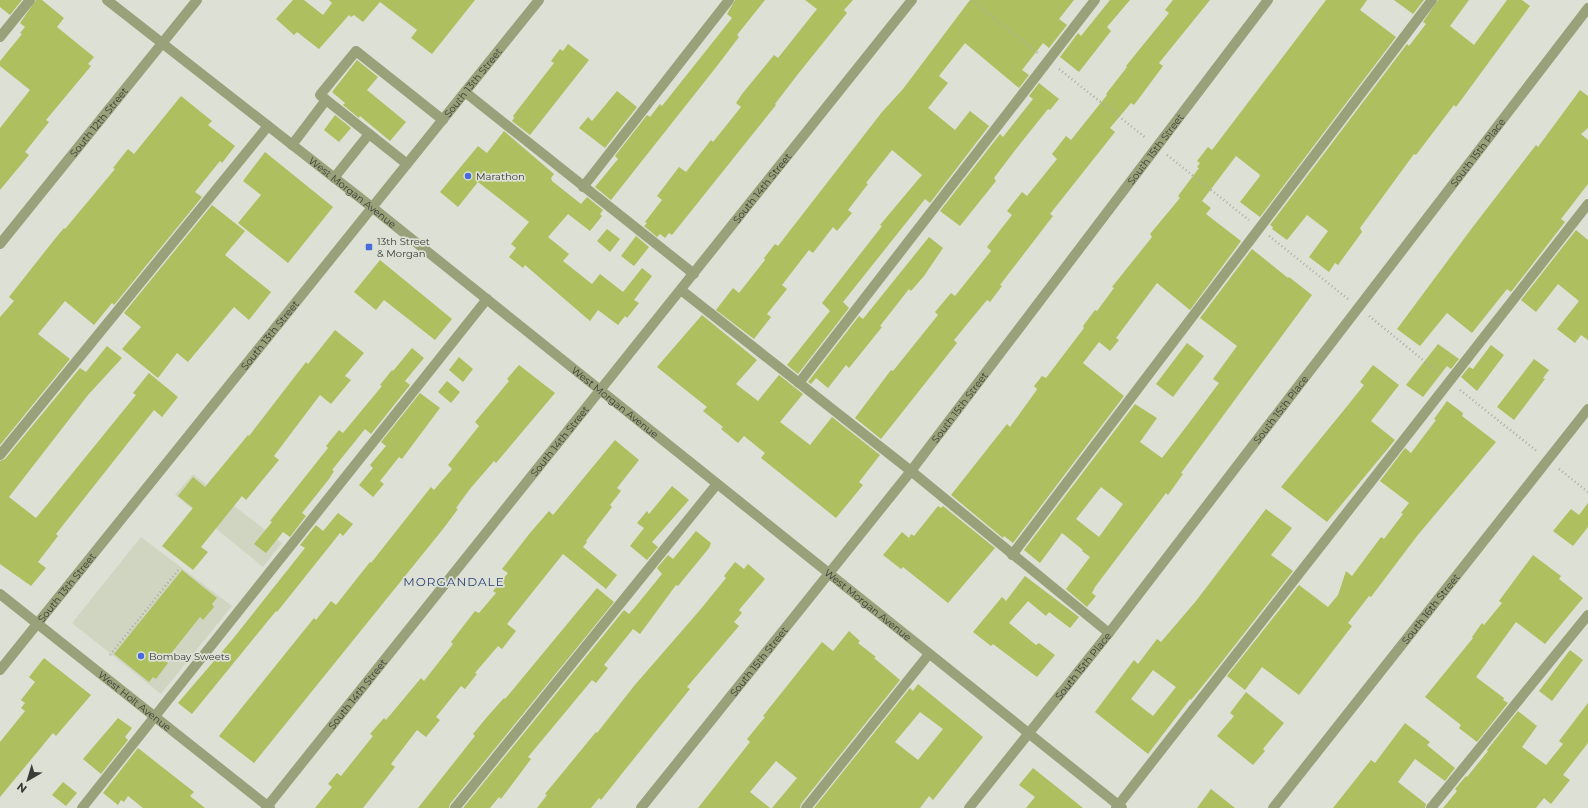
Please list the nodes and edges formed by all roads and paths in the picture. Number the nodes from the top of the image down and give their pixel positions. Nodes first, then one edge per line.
1 (30, 0) edge
2 (107, 0) edge
3 (197, 0) edge
4 (539, 0) edge
5 (729, 0) edge
6 (912, 0) edge
7 (971, 0) edge
8 (1095, 0) edge
9 (1268, 0) edge
10 (1432, 0) edge
11 (1588, 8) edge
12 (0, 37) edge
13 (163, 43) junction
14 (1048, 61) junction
15 (465, 92) junction
16 (326, 100) junction
17 (443, 120) junction
18 (268, 126) junction
19 (369, 134) junction
20 (292, 144) junction
21 (1157, 147) junction
22 (407, 164) junction
23 (334, 178) junction
24 (583, 187) junction
25 (1588, 204) edge
26 (372, 208) junction
27 (1260, 229) junction
28 (0, 244) edge
29 (694, 274) junction
30 (681, 290) junction
31 (487, 299) junction
32 (1358, 308) junction
33 (1450, 381) junction
34 (799, 384) junction
35 (601, 391) junction
36 (1588, 409) edge
37 (0, 455) edge
38 (1548, 460) junction
39 (911, 471) junction
40 (717, 484) junction
41 (1588, 492) edge
42 (1012, 555) junction
43 (179, 569) dead end
44 (829, 574) junction
45 (0, 594) edge
46 (1588, 615) edge
47 (38, 623) junction
48 (1109, 633) junction
49 (929, 654) junction
50 (110, 656) dead end
51 (0, 670) edge
52 (156, 716) junction
53 (1029, 734) junction
54 (268, 807) edge
55 (1119, 807) edge
56 (82, 808) edge
57 (455, 808) edge
58 (641, 808) edge
59 (806, 808) edge
60 (969, 808) edge
61 (1273, 808) edge
62 (1431, 808) edge

1 - 12 street
2 - 13 street, West Morgan Avenue
3 - 13 street, South 12th Street
4 - 15 street, South 13th Street
5 - 24 street
6 - 29 street, South 14th Street
7 - 14 path
8 - 14 street
9 - 21 street, South 15th Street
10 - 27 street
11 - 32 street, South 15th Place
13 - 18 street, West Morgan Avenue
13 - 28 street, South 12th Street
14 - 21 path
14 - 34 street
15 - 17 street, South 13th Street
15 - 24 street
16 - 17 street
16 - 19 street
16 - 20 street
17 - 22 street, South 13th Street
18 - 20 street, West Morgan Avenue
18 - 37 street
19 - 22 street
19 - 23 street
20 - 23 street, West Morgan Avenue
21 - 27 path
21 - 39 street, South 15th Street
22 - 26 street, South 13th Street
23 - 26 street, West Morgan Avenue
24 - 29 street
25 - 33 street
26 - 31 street, West Morgan Avenue
26 - 47 street, South 13th Street
27 - 32 path
27 - 42 street
29 - 30 street, South 14th Street
30 - 34 street
30 - 35 street, South 14th Street
31 - 35 street, West Morgan Avenue
31 - 52 street
32 - 33 path
32 - 48 street, South 15th Place
33 - 38 path
33 - 55 street
34 - 39 street
35 - 40 street, West Morgan Avenue
35 - 54 street, South 14th Street
36 - 38 street, South 16th Street
38 - 41 path
38 - 61 street, South 16th Street
39 - 42 street
39 - 44 street, South 15th Street
40 - 44 street, West Morgan Avenue
40 - 57 street
42 - 48 street
43 - 50 path
44 - 49 street, West Morgan Avenue
44 - 58 street, South 15th Street
45 - 47 street, West Holt Avenue
46 - 62 street
47 - 51 street, South 13th Street
47 - 52 street, West Holt Avenue
48 - 53 street, South 15th Place
49 - 53 street, West Morgan Avenue
49 - 59 street
52 - 54 street, West Holt Avenue
52 - 56 street
53 - 55 street, West Morgan Avenue
53 - 60 street, South 15th Place

